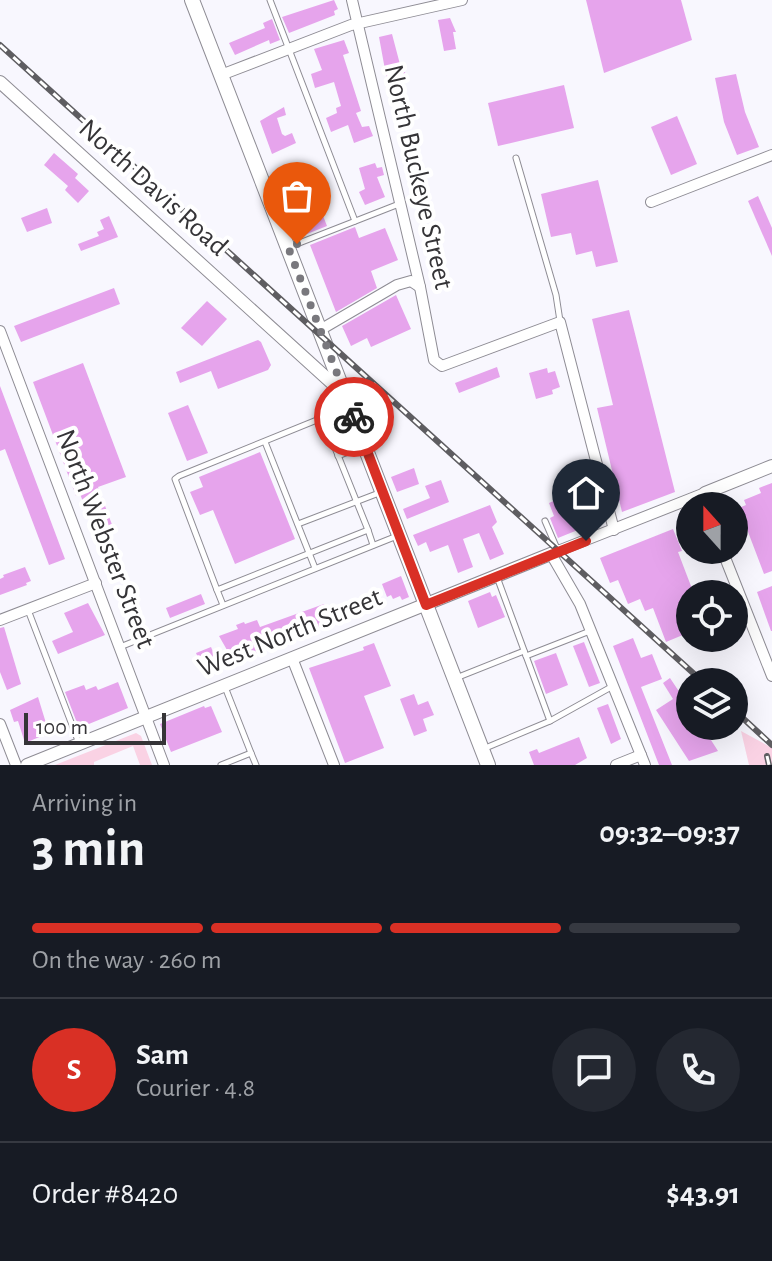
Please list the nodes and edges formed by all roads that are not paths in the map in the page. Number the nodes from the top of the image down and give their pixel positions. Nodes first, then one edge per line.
1 (192, 0) edge
2 (270, 0) edge
3 (352, 0) edge
4 (462, 0) edge
5 (422, 5) edge
6 (358, 25) junction
7 (289, 49) junction
8 (221, 75) junction
9 (0, 82) edge
10 (772, 155) edge
11 (516, 158) dead end
12 (651, 202) dead end
13 (400, 204) junction
14 (355, 221) junction
15 (288, 247) junction
16 (420, 287) junction
17 (560, 322) junction
18 (320, 330) junction
19 (0, 331) edge
20 (348, 401) junction
21 (323, 418) junction
22 (265, 442) junction
23 (365, 445) junction
24 (338, 456) junction
25 (772, 466) edge
26 (383, 491) junction
27 (720, 492) edge
28 (356, 501) junction
29 (676, 509) edge
30 (545, 521) dead end
31 (298, 524) junction
32 (368, 530) junction
33 (614, 530) junction
34 (400, 535) junction
35 (373, 545) junction
36 (309, 553) junction
37 (555, 553) junction
38 (728, 564) edge
39 (315, 568) junction
40 (497, 577) junction
41 (96, 583) junction
42 (217, 590) junction
43 (223, 605) junction
44 (426, 605) junction
45 (27, 609) junction
46 (0, 620) edge
47 (590, 631) junction
48 (119, 647) junction
49 (525, 653) junction
50 (292, 658) junction
51 (772, 676) edge
52 (455, 679) junction
53 (224, 685) junction
54 (613, 686) junction
55 (146, 717) junction
56 (550, 721) junction
57 (0, 724) edge
58 (80, 744) junction
59 (482, 749) junction
60 (251, 753) junction
61 (643, 760) edge
62 (16, 765) edge
63 (27, 765) edge
64 (164, 765) edge
65 (221, 765) edge
66 (256, 765) edge
67 (334, 765) edge
68 (488, 765) edge
69 (616, 765) edge

1 - 8 main road
2 - 7 lane
3 - 6 street, North Buckeye Street
4 - 5 street
5 - 6 street
6 - 7 street
6 - 13 street, North Buckeye Street
7 - 8 street
7 - 14 lane
8 - 15 main road
9 - 20 street, North Davis Road
10 - 12 street
11 - 17 lane
13 - 14 lane
13 - 16 street, North Buckeye Street
14 - 15 lane
15 - 18 main road
16 - 17 street, North Buckeye Street
16 - 18 street
17 - 33 street
18 - 20 main road
19 - 41 street, North Webster Street
20 - 21 lane
20 - 23 main road
21 - 22 lane
21 - 24 lane
22 - 31 lane
22 - 42 lane
23 - 24 lane
23 - 26 main road
24 - 28 lane
25 - 27 street
26 - 28 lane
26 - 34 main road
28 - 31 lane
28 - 32 lane
29 - 33 street, West North Street
30 - 37 lane
31 - 36 lane
32 - 35 lane
32 - 36 lane
33 - 37 street, West North Street
34 - 35 lane
34 - 44 main road
35 - 39 lane
36 - 39 lane
36 - 42 lane
37 - 40 street, West North Street
37 - 47 street
38 - 51 street
39 - 43 lane
40 - 44 street, West North Street
40 - 49 lane
41 - 45 street
41 - 48 street, North Webster Street
42 - 43 lane
43 - 48 lane
44 - 50 street, West North Street
44 - 52 main road
45 - 46 street
45 - 58 lane
47 - 49 lane
47 - 54 street
48 - 55 street, North Webster Street
49 - 52 lane
49 - 56 lane
50 - 53 street, West North Street
50 - 67 street
52 - 59 main road
53 - 55 street, West North Street
53 - 60 lane
54 - 56 lane
54 - 61 street
55 - 58 street, West North Street
55 - 64 street, North Webster Street
56 - 59 lane
57 - 62 street
58 - 63 street, West North Street
59 - 68 main road
60 - 65 lane
60 - 66 lane
61 - 69 street

